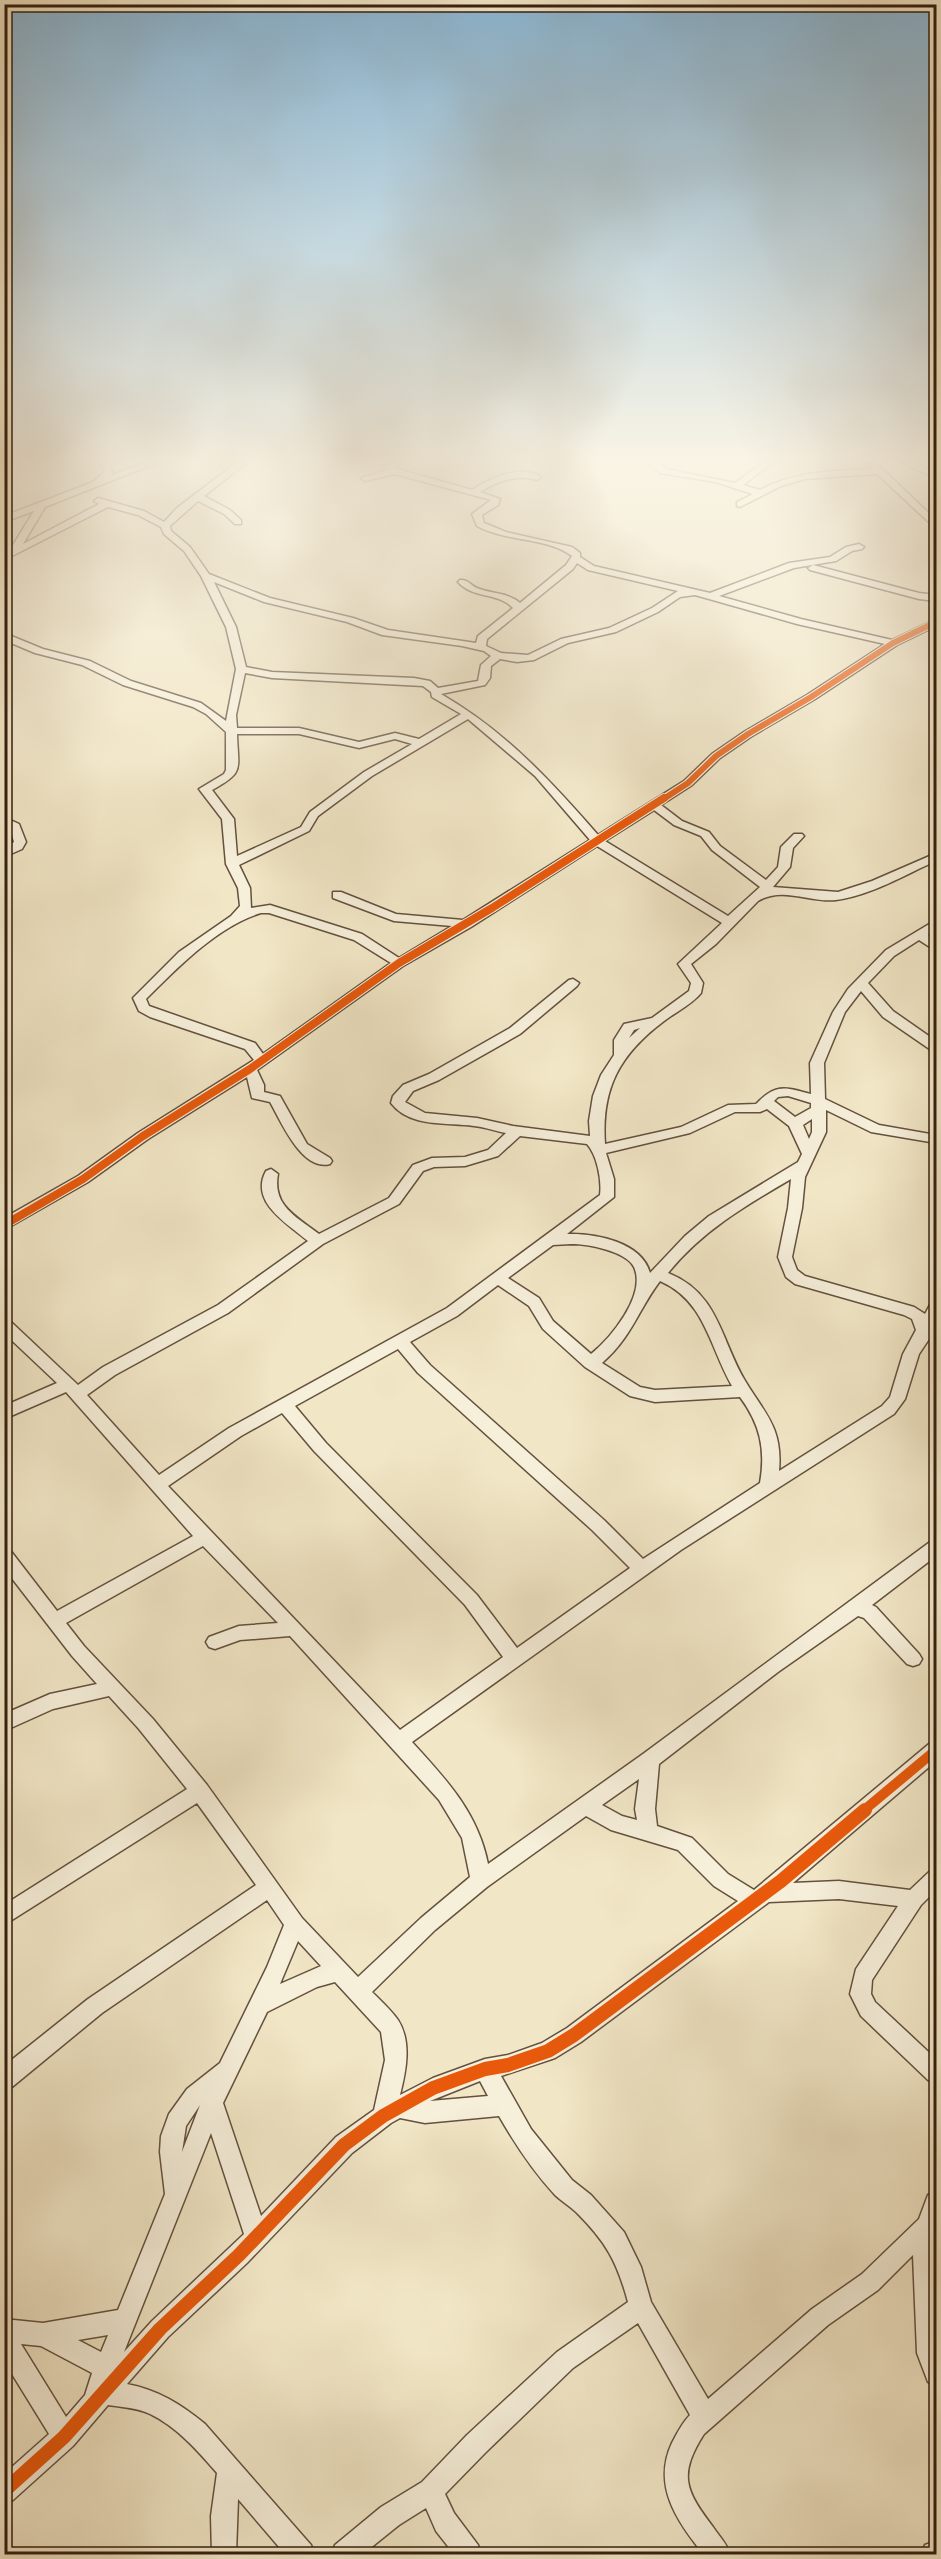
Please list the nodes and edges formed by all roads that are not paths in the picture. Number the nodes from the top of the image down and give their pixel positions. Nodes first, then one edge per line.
1 (209, 582) edge
2 (222, 582) edge
3 (463, 582) dead end
4 (550, 582) edge
5 (654, 582) edge
6 (742, 582) edge
7 (873, 582) edge
8 (696, 592) junction
9 (711, 596) junction
10 (936, 598) edge
11 (519, 608) junction
12 (936, 622) edge
13 (4, 636) edge
14 (482, 643) junction
15 (893, 643) junction
16 (498, 656) junction
17 (241, 669) junction
18 (436, 690) junction
19 (469, 714) junction
20 (231, 731) junction
21 (418, 742) junction
22 (653, 804) junction
23 (4, 820) edge
24 (798, 836) dead end
25 (592, 844) junction
26 (4, 854) edge
27 (735, 861) junction
28 (931, 863) edge
29 (232, 864) junction
30 (777, 874) junction
31 (762, 891) junction
32 (338, 895) dead end
33 (240, 915) junction
34 (728, 921) junction
35 (467, 924) junction
36 (936, 924) edge
37 (930, 943) edge
38 (399, 963) junction
39 (573, 983) dead end
40 (861, 983) junction
41 (936, 1047) edge
42 (255, 1065) junction
43 (766, 1102) junction
44 (818, 1105) junction
45 (796, 1124) junction
46 (518, 1131) junction
47 (936, 1139) edge
48 (598, 1149) junction
49 (806, 1159) junction
50 (325, 1161) dead end
51 (271, 1174) dead end
52 (4, 1225) edge
53 (550, 1240) junction
54 (318, 1241) junction
55 (657, 1274) junction
56 (499, 1279) junction
57 (639, 1299) junction
58 (936, 1307) edge
59 (4, 1324) edge
60 (925, 1333) junction
61 (401, 1342) junction
62 (591, 1363) junction
63 (72, 1389) junction
64 (743, 1391) junction
65 (284, 1404) junction
66 (4, 1413) edge
67 (158, 1484) junction
68 (768, 1484) junction
69 (205, 1538) junction
70 (936, 1547) edge
71 (7, 1562) edge
72 (643, 1570) junction
73 (855, 1608) junction
74 (54, 1620) junction
75 (293, 1629) junction
76 (216, 1642) dead end
77 (514, 1658) junction
78 (913, 1659) dead end
79 (111, 1688) junction
80 (4, 1723) edge
81 (399, 1741) junction
82 (936, 1750) edge
83 (650, 1760) junction
84 (200, 1791) junction
85 (584, 1805) junction
86 (648, 1831) junction
87 (936, 1878) edge
88 (480, 1881) junction
89 (270, 1887) junction
90 (760, 1897) junction
91 (914, 1899) junction
92 (4, 1916) edge
93 (295, 1924) junction
94 (340, 1971) junction
95 (358, 1990) junction
96 (258, 2005) junction
97 (485, 2069) junction
98 (226, 2071) junction
99 (936, 2073) edge
100 (4, 2080) edge
101 (212, 2103) junction
102 (504, 2105) junction
103 (392, 2112) junction
104 (175, 2192) junction
105 (936, 2203) edge
106 (927, 2226) junction
107 (256, 2236) junction
108 (641, 2307) junction
109 (124, 2319) junction
110 (4, 2331) edge
111 (43, 2335) junction
112 (4, 2338) edge
113 (106, 2367) junction
114 (936, 2374) edge
115 (96, 2400) junction
116 (705, 2417) junction
117 (64, 2437) junction
118 (229, 2471) junction
119 (4, 2491) edge
120 (430, 2491) junction
121 (224, 2554) edge
122 (302, 2554) edge
123 (345, 2554) edge
124 (469, 2554) edge
125 (718, 2554) edge

1 - 17 street
2 - 14 street
3 - 11 street
4 - 11 street
5 - 8 street
6 - 9 street
7 - 10 street
8 - 9 street
8 - 16 street
9 - 15 street
11 - 14 street
12 - 15 street
13 - 20 street
14 - 16 street
15 - 22 street
16 - 18 street
17 - 18 street
17 - 20 street
18 - 19 street
19 - 21 street
19 - 25 street
20 - 21 street
20 - 29 street
21 - 29 street
22 - 25 street
22 - 27 street
23 - 26 street
24 - 30 street
25 - 34 street
25 - 35 street
27 - 30 street
27 - 31 street
28 - 31 street
29 - 33 street
30 - 31 street
31 - 34 street
32 - 35 street
33 - 38 street
33 - 42 street
34 - 48 street
35 - 38 street
36 - 37 street
37 - 40 street
38 - 42 street
39 - 46 street
40 - 41 street
40 - 44 street
42 - 50 street
42 - 52 street
43 - 44 street
43 - 45 street
43 - 48 street
44 - 45 street
44 - 47 street
44 - 49 street
45 - 49 street
46 - 48 street
46 - 54 street
48 - 53 street
49 - 55 street
49 - 60 street
51 - 54 street
53 - 56 street
53 - 57 street
54 - 63 street
55 - 57 street
55 - 64 street
56 - 61 street
56 - 62 street
57 - 62 street
58 - 60 street
59 - 63 street
60 - 68 street
61 - 65 street
61 - 72 street
62 - 64 street
63 - 66 street
63 - 67 street
64 - 68 street
65 - 67 street
65 - 77 street
67 - 69 street
68 - 72 street
69 - 74 street
69 - 75 street
70 - 73 street
71 - 74 street
72 - 77 street
73 - 78 street
73 - 83 street
74 - 79 street
75 - 76 street
75 - 81 street
77 - 81 street
79 - 80 street
79 - 84 street
81 - 88 street
82 - 90 street
83 - 85 street
83 - 86 street
84 - 89 street
84 - 92 street
85 - 86 street
85 - 88 street
86 - 90 street
87 - 91 street
88 - 95 street
89 - 93 street
89 - 100 street
90 - 91 street
90 - 97 street
91 - 99 street
93 - 94 street
93 - 96 street
94 - 95 street
94 - 96 street
95 - 103 street
96 - 98 street
97 - 102 street
97 - 103 street
98 - 101 street
98 - 104 street
101 - 104 street
101 - 107 street
102 - 103 street
102 - 108 street
103 - 107 street
104 - 109 street
105 - 106 street
106 - 114 street
106 - 116 street
107 - 115 street
108 - 116 street
108 - 120 street
109 - 111 street
109 - 113 street
110 - 111 street
111 - 113 street
112 - 117 street
113 - 115 street
115 - 117 street
115 - 118 street
116 - 125 street
117 - 119 street
118 - 121 street
118 - 122 street
120 - 123 street
120 - 124 street

